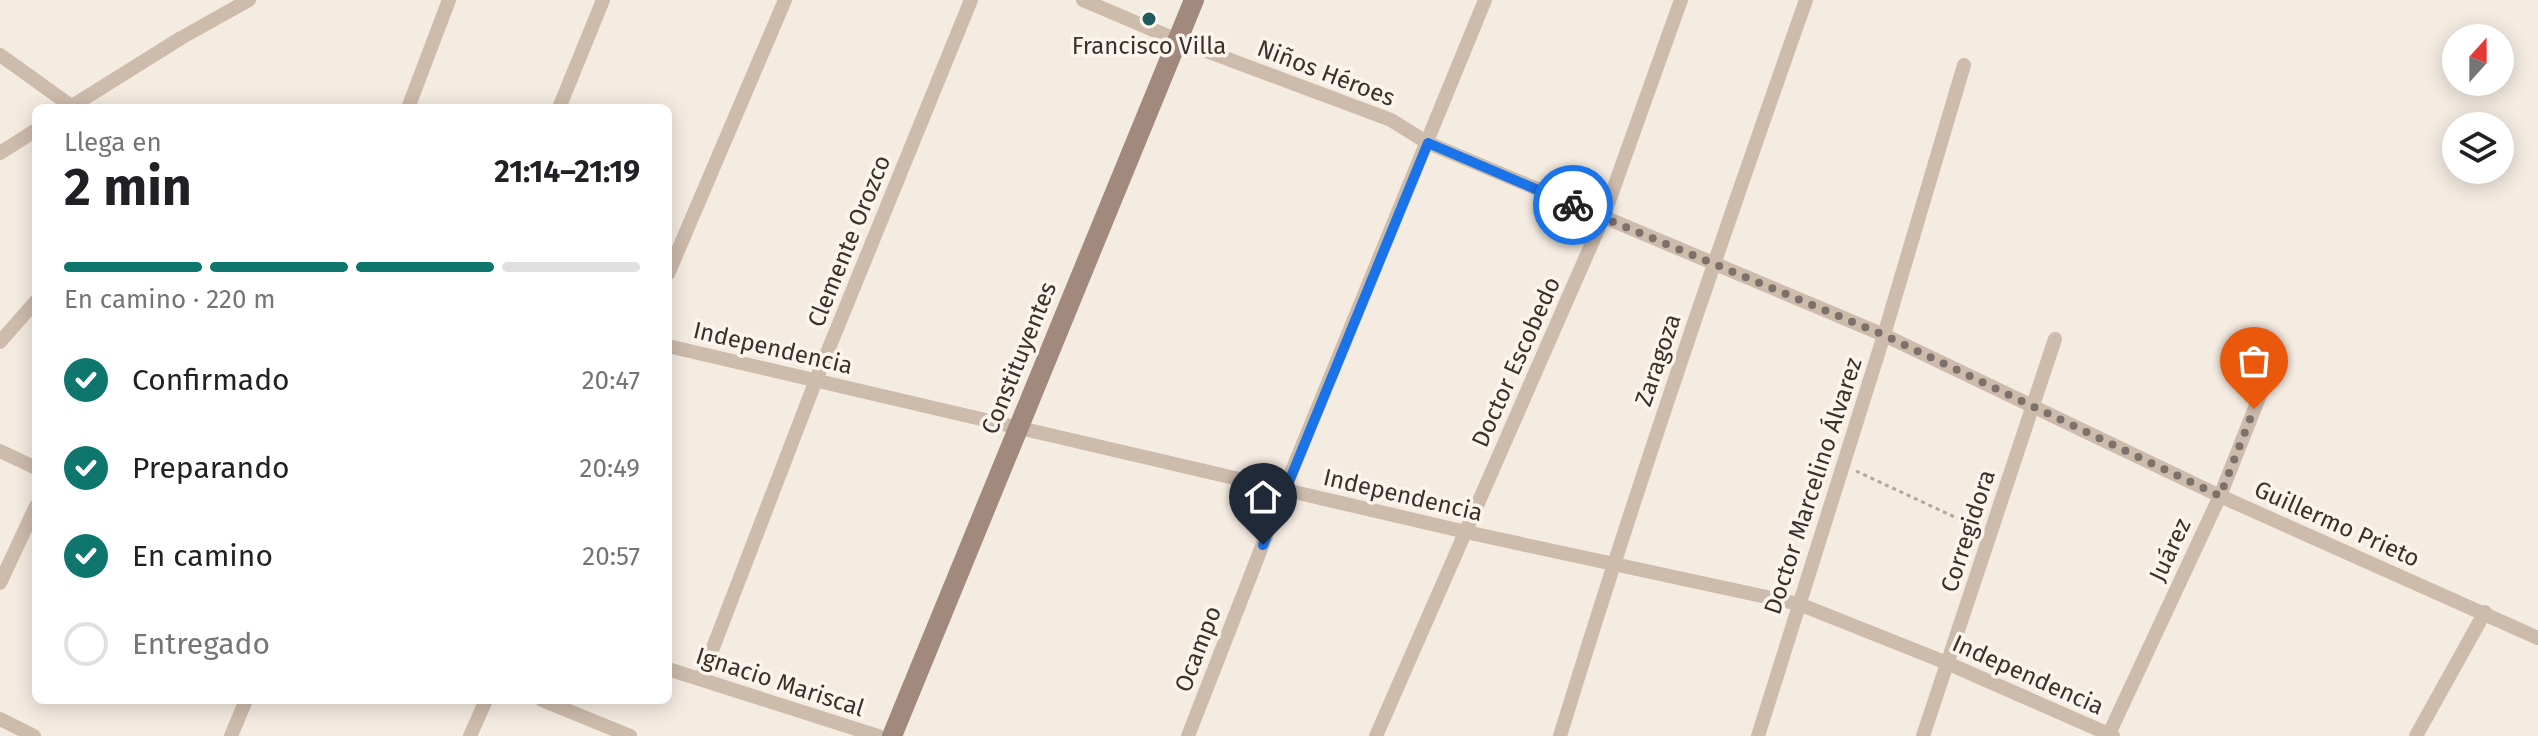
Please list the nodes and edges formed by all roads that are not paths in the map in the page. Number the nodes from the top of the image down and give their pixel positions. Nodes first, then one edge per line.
1 (249, 0) edge
2 (449, 0) edge
3 (603, 0) edge
4 (785, 0) edge
5 (971, 0) edge
6 (1083, 0) edge
7 (1194, 0) edge
8 (1485, 0) edge
9 (1681, 0) edge
10 (1806, 0) edge
11 (1177, 40) junction
12 (0, 55) edge
13 (1964, 65) dead end
14 (68, 104) edge
15 (77, 104) edge
16 (410, 104) edge
17 (561, 104) edge
18 (32, 133) edge
19 (1428, 143) junction
20 (0, 153) edge
21 (1603, 218) junction
22 (1713, 263) junction
23 (672, 265) edge
24 (32, 306) edge
25 (1884, 335) junction
26 (2055, 339) dead end
27 (0, 342) edge
28 (672, 347) edge
29 (816, 380) junction
30 (2266, 380) dead end
31 (2033, 407) junction
32 (1018, 429) junction
33 (0, 451) edge
34 (32, 466) edge
35 (1284, 490) junction
36 (2220, 496) junction
37 (32, 515) edge
38 (1466, 532) junction
39 (1612, 564) junction
40 (0, 583) edge
41 (1799, 604) junction
42 (2485, 612) junction
43 (2538, 638) edge
44 (1947, 663) junction
45 (672, 670) edge
46 (701, 679) junction
47 (244, 704) edge
48 (484, 704) edge
49 (552, 704) edge
50 (0, 719) edge
51 (2110, 735) edge
52 (34, 736) edge
53 (231, 736) edge
54 (470, 736) edge
55 (630, 736) edge
56 (878, 736) edge
57 (892, 736) edge
58 (1188, 736) edge
59 (1376, 736) edge
60 (1560, 736) edge
61 (1758, 736) edge
62 (1923, 736) edge
63 (2416, 736) edge

1 - 15 street
2 - 16 street
3 - 17 street
4 - 23 street
5 - 29 street, Clemente Orozco
6 - 11 street, Niños Héroes
7 - 11 street, Constituyentes
8 - 19 street, Ocampo
9 - 21 street, Doctor Escobedo
10 - 22 street, Zaragoza
11 - 19 street, Niños Héroes
11 - 32 street, Constituyentes
12 - 14 street
13 - 25 street, Doctor Marcelino Álvarez
18 - 20 street
19 - 21 street, Niños Héroes
19 - 35 street, Ocampo
21 - 22 street, Niños Héroes
21 - 38 street, Doctor Escobedo
22 - 25 street, Niños Héroes
22 - 39 street, Zaragoza
24 - 27 street
25 - 31 street, Niños Héroes
25 - 41 street, Doctor Marcelino Álvarez
26 - 31 street, Corregidora
28 - 29 street, Independencia
29 - 32 street, Independencia
29 - 46 street, Clemente Orozco
30 - 36 street, Juárez
31 - 36 street, Guillermo Prieto
31 - 44 street, Corregidora
32 - 35 street, Independencia
32 - 57 street, Constituyentes
33 - 34 street
35 - 38 street, Independencia
35 - 58 street, Ocampo
36 - 42 street, Guillermo Prieto
36 - 51 street, Juárez
37 - 40 street
38 - 39 street, Independencia
38 - 59 street, Doctor Escobedo
39 - 41 street, Independencia
39 - 60 street, Zaragoza
41 - 44 street, Independencia
41 - 61 street, Doctor Marcelino Álvarez
42 - 43 street, Guillermo Prieto
42 - 63 street
44 - 51 street, Independencia
44 - 62 street, Corregidora
45 - 46 street, Ignacio Mariscal
46 - 56 street, Ignacio Mariscal
47 - 53 street
48 - 54 street
49 - 55 street
50 - 52 street

